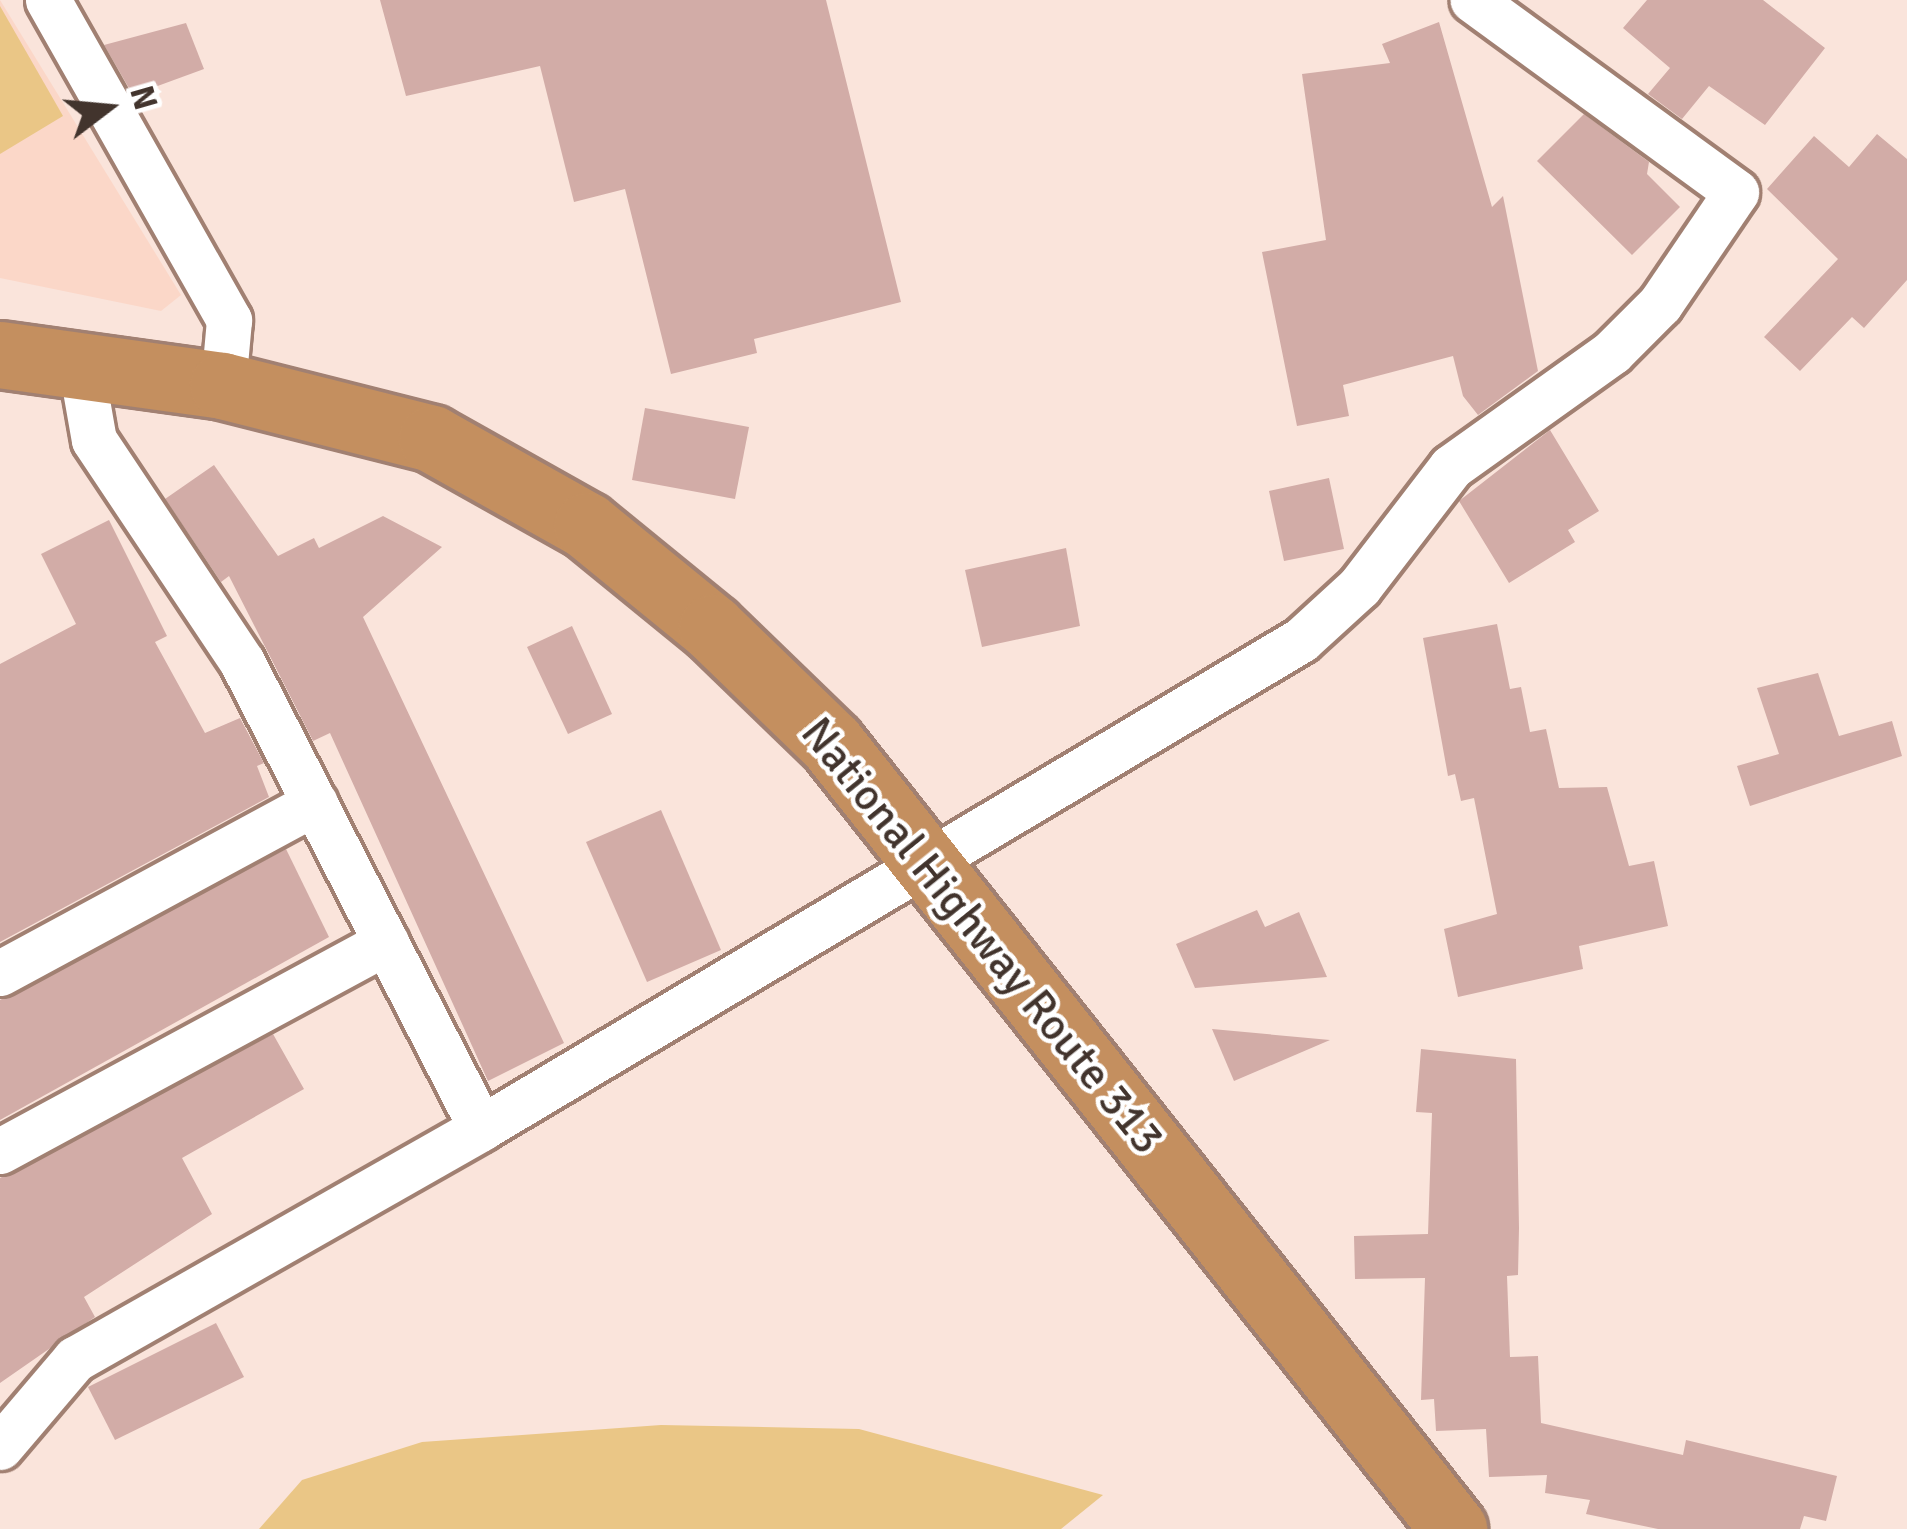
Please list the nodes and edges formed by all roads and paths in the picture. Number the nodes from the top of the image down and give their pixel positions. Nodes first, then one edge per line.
1 (48, 0) edge
2 (1473, 0) edge
3 (0, 355) edge
4 (80, 361) junction
5 (224, 386) junction
6 (315, 803) junction
7 (928, 856) junction
8 (386, 942) junction
9 (0, 973) edge
10 (481, 1128) junction
11 (0, 1151) edge
12 (0, 1447) edge
13 (1454, 1529) edge

1 - 5 street
2 - 7 street
3 - 4 highway, National Highway Route 313
4 - 5 highway, National Highway Route 313
4 - 6 street
5 - 7 highway, National Highway Route 313
6 - 8 street
6 - 9 street
7 - 10 street
7 - 13 highway, National Highway Route 313
8 - 10 street
8 - 11 street
10 - 12 street

